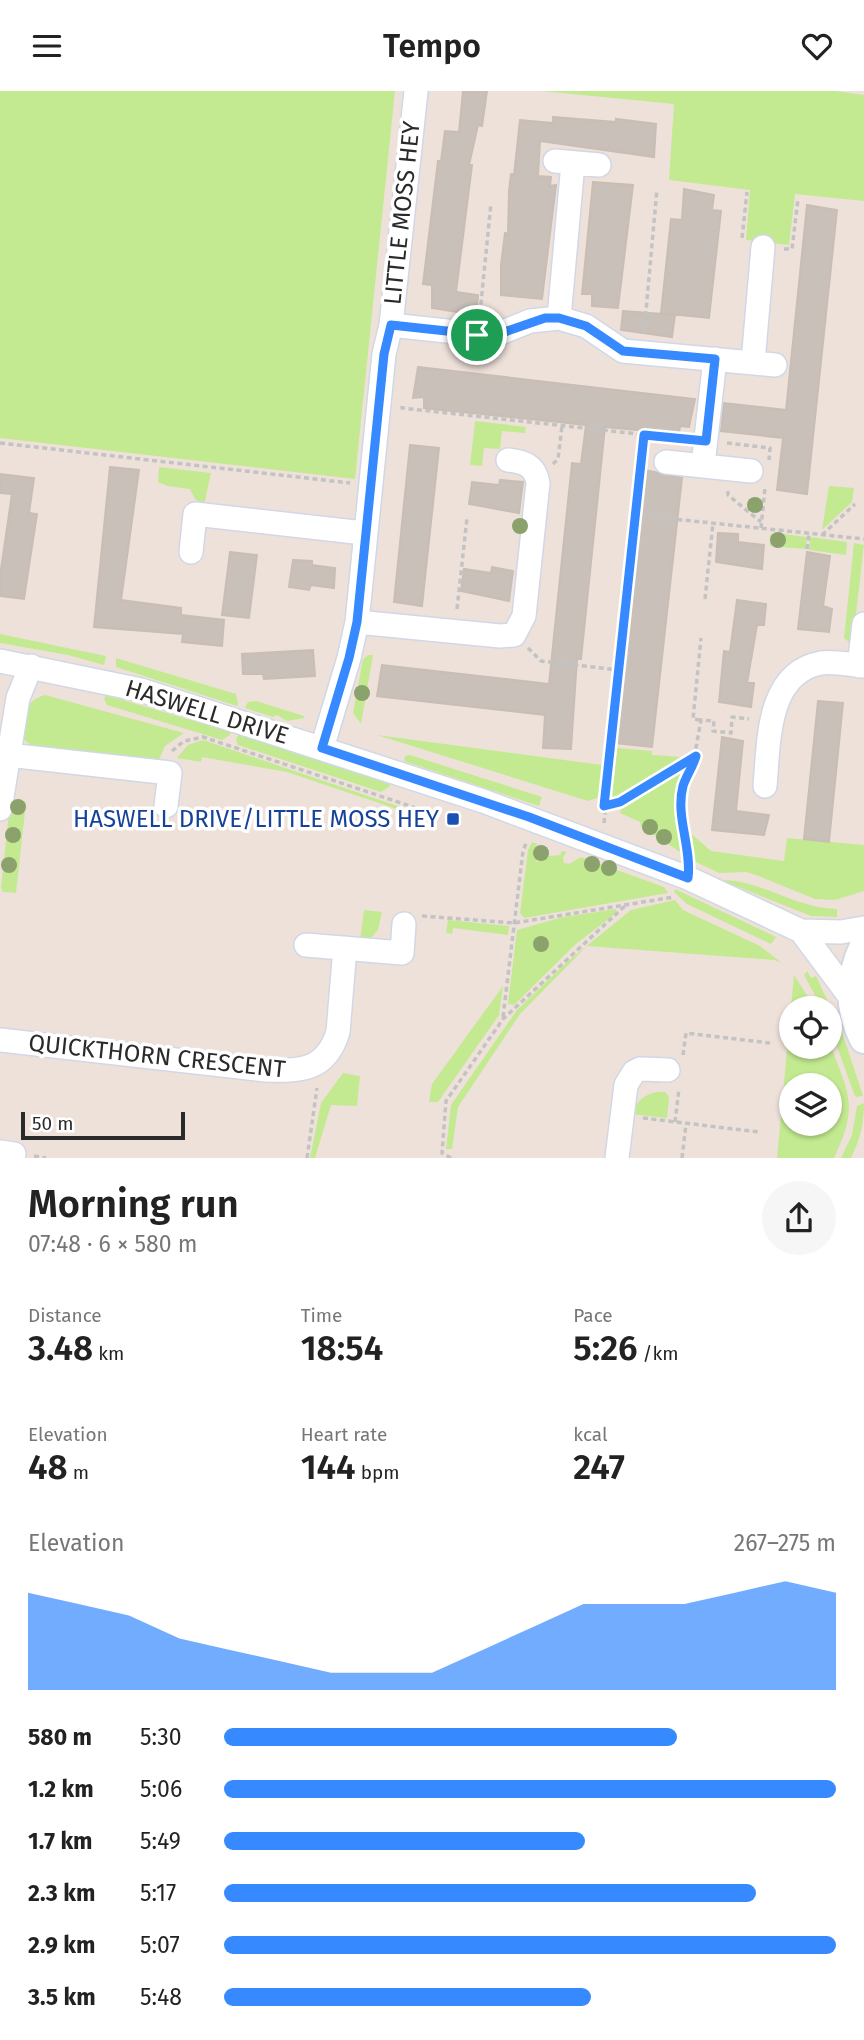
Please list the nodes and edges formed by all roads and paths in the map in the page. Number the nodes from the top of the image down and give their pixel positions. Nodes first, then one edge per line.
1 (416, 91) edge
2 (599, 165) dead end
3 (657, 189) dead end
4 (491, 203) dead end
5 (763, 247) dead end
6 (559, 318) junction
7 (391, 325) junction
8 (477, 335) junction
9 (642, 353) junction
10 (715, 359) junction
11 (380, 397) junction
12 (562, 426) junction
13 (644, 435) junction
14 (706, 441) junction
15 (0, 443) edge
16 (508, 460) dead end
17 (666, 462) dead end
18 (704, 465) junction
19 (754, 471) junction
20 (538, 483) junction
21 (369, 486) junction
22 (855, 504) dead end
23 (635, 515) junction
24 (467, 518) dead end
25 (761, 522) junction
26 (713, 523) junction
27 (761, 528) junction
28 (364, 533) junction
29 (809, 533) junction
30 (822, 535) junction
31 (864, 540) edge
32 (807, 549) dead end
33 (191, 552) dead end
34 (705, 599) dead end
35 (357, 622) junction
36 (864, 624) edge
37 (454, 632) junction
38 (514, 635) junction
39 (701, 638) dead end
40 (0, 661) edge
41 (30, 666) junction
42 (862, 666) edge
43 (618, 670) junction
44 (701, 720) junction
45 (771, 721) junction
46 (322, 748) junction
47 (8, 755) junction
48 (696, 756) junction
49 (166, 773) junction
50 (765, 786) dead end
51 (446, 789) junction
52 (166, 806) dead end
53 (604, 806) junction
54 (0, 809) edge
55 (535, 835) dead end
56 (603, 846) junction
57 (682, 887) junction
58 (627, 904) junction
59 (514, 923) junction
60 (404, 924) joint
61 (864, 928) edge
62 (801, 931) junction
63 (306, 945) dead end
64 (864, 946) edge
65 (345, 948) junction
66 (851, 998) junction
67 (503, 1019) junction
68 (864, 1039) edge
69 (0, 1040) edge
70 (770, 1043) dead end
71 (316, 1064) junction
72 (676, 1065) joint
73 (622, 1115) junction
74 (686, 1124) junction
75 (759, 1132) dead end
76 (307, 1158) edge
77 (451, 1158) edge
78 (617, 1158) edge
79 (682, 1158) edge

1 - 7 street, LITTLE MOSS HEY
2 - 6 street
3 - 9 path
4 - 8 path
5 - 10 street
6 - 8 street
6 - 9 street
7 - 8 street
7 - 11 street, LITTLE MOSS HEY
9 - 10 street
10 - 14 street
11 - 12 path
11 - 21 street, LITTLE MOSS HEY
12 - 13 path
12 - 20 path
13 - 14 path
13 - 23 path
14 - 18 street
14 - 19 path
15 - 21 path
16 - 20 street
17 - 18 street
18 - 19 street
19 - 25 path
19 - 25 path
20 - 38 street
21 - 28 street, LITTLE MOSS HEY
22 - 30 path
23 - 26 path
23 - 43 path
24 - 37 path
25 - 27 path
26 - 27 path
26 - 34 path
27 - 29 path
28 - 33 street
28 - 35 street, LITTLE MOSS HEY
29 - 30 path
29 - 32 path
30 - 31 path
35 - 37 street
35 - 46 street, LITTLE MOSS HEY
36 - 42 street
37 - 38 street
38 - 43 path
39 - 44 path
40 - 41 street, HASWELL DRIVE
41 - 46 street, HASWELL DRIVE
41 - 47 street
42 - 45 street
43 - 53 path
44 - 45 path
44 - 48 path
45 - 50 street
46 - 51 street, HASWELL DRIVE
47 - 49 street
47 - 54 street
48 - 53 path
48 - 57 path
49 - 51 path
49 - 52 street
51 - 56 street, HASWELL DRIVE
53 - 56 path
55 - 59 path
56 - 57 street, HASWELL DRIVE
57 - 58 path
57 - 62 street, HASWELL DRIVE
58 - 59 path
58 - 67 path
59 - 60 path
59 - 67 path
60 - 65 street
61 - 62 street, HASWELL DRIVE
62 - 66 street, HASWELL DRIVE
63 - 65 street
64 - 66 street
65 - 71 street, QUICKTHORN CRESCENT
66 - 68 street
67 - 77 path
69 - 71 street, QUICKTHORN CRESCENT
70 - 72 path
71 - 76 path
72 - 73 street
73 - 74 path
73 - 78 street
74 - 75 path
74 - 79 path

